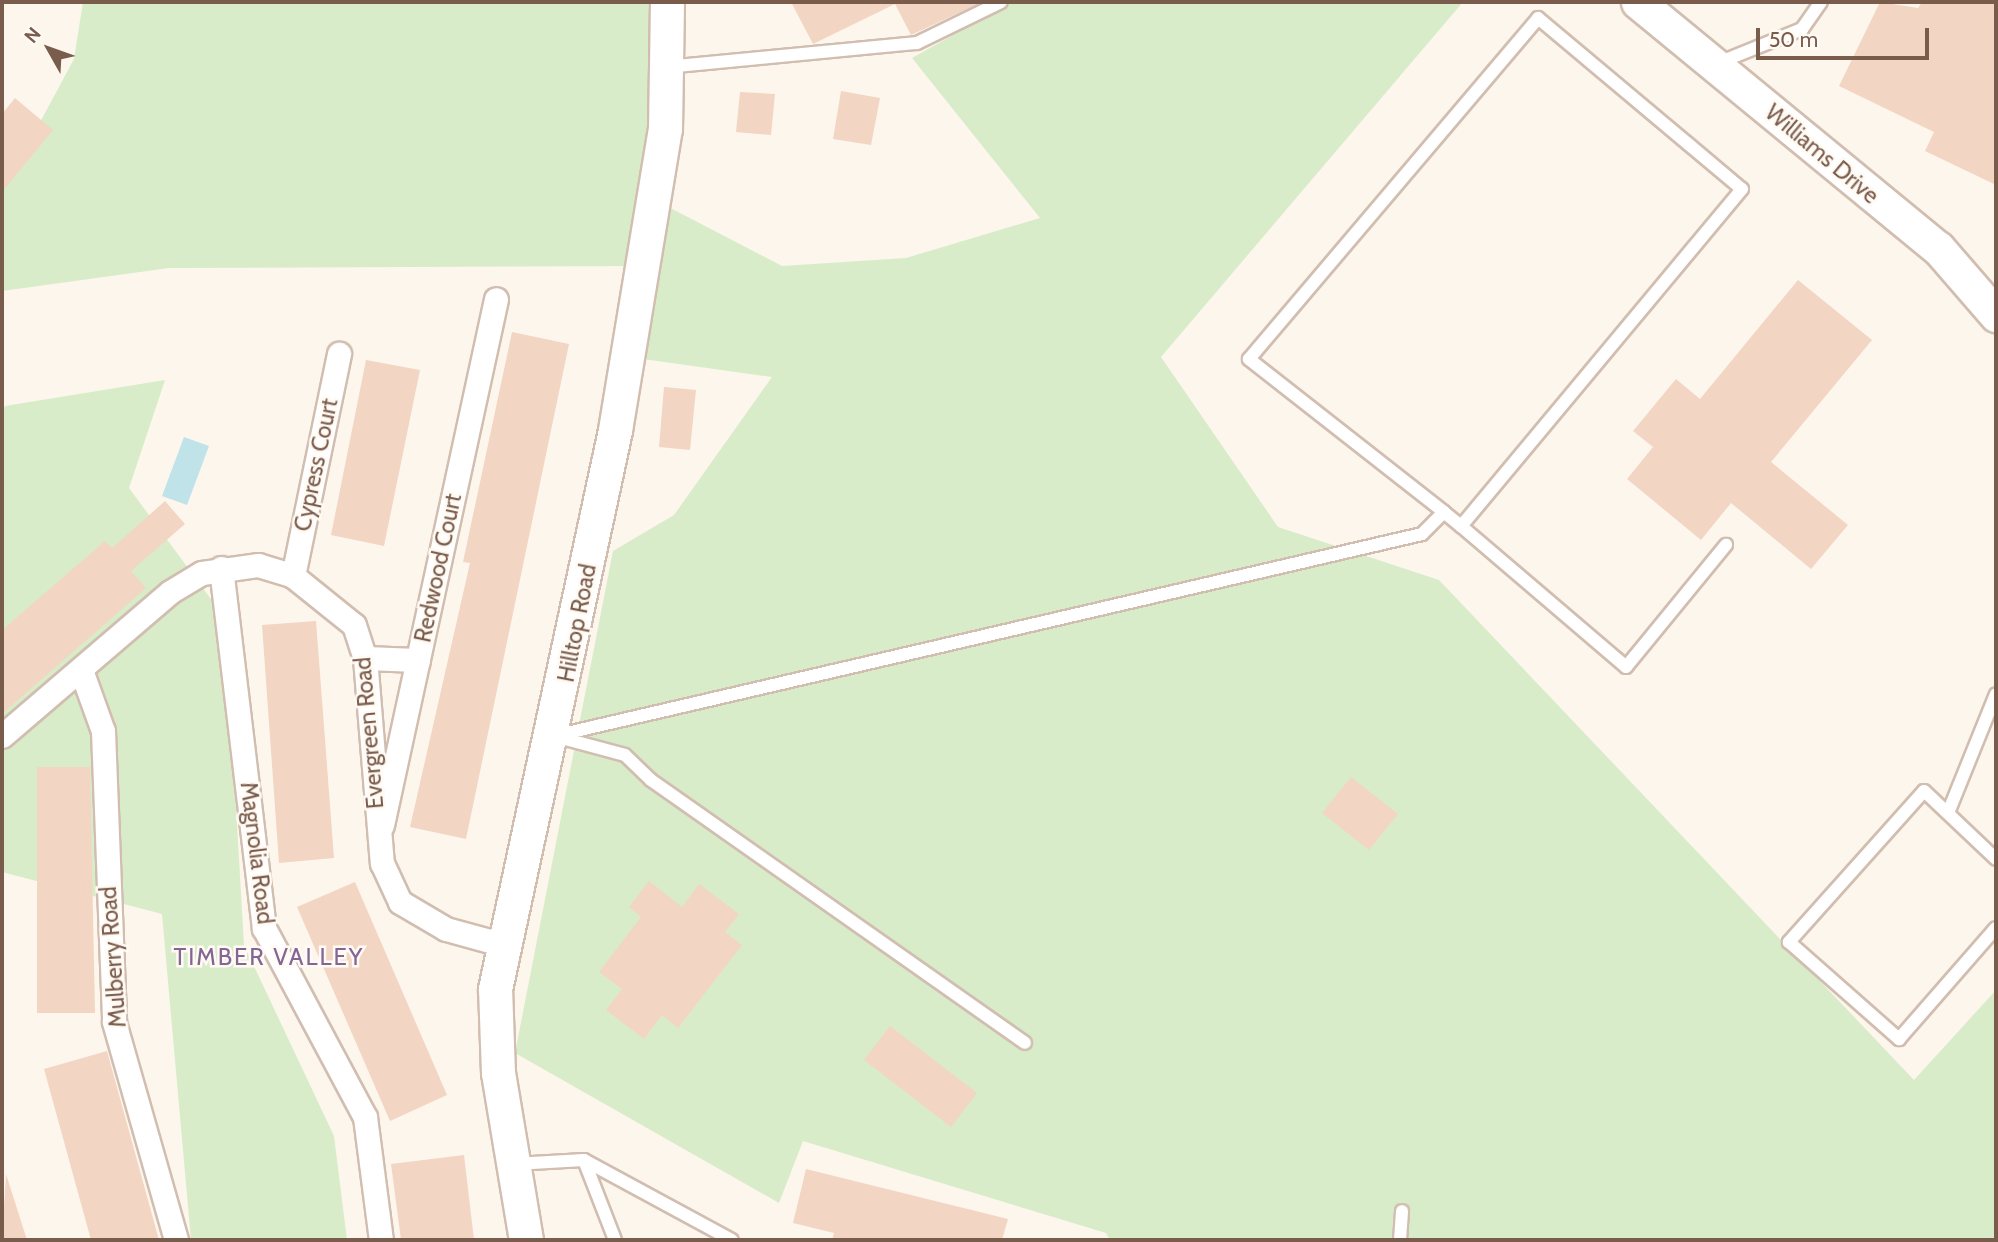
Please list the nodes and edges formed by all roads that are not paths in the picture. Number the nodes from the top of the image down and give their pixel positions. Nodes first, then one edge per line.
1 (667, 2) edge
2 (1001, 2) edge
3 (1638, 2) edge
4 (1821, 2) edge
5 (1714, 65) junction
6 (666, 67) junction
7 (496, 299) dead end
8 (1996, 314) edge
9 (339, 354) dead end
10 (1444, 512) junction
11 (1461, 526) junction
12 (1726, 545) dead end
13 (222, 568) junction
14 (293, 576) junction
15 (365, 658) junction
16 (418, 660) junction
17 (81, 670) junction
18 (1996, 694) edge
19 (2, 736) edge
20 (554, 736) junction
21 (1948, 813) junction
22 (379, 838) junction
23 (1996, 859) edge
24 (1996, 928) edge
25 (504, 945) junction
26 (1025, 1042) dead end
27 (584, 1160) junction
28 (513, 1164) junction
29 (1402, 1211) dead end
30 (176, 1240) edge
31 (381, 1240) edge
32 (526, 1240) edge
33 (615, 1240) edge
34 (732, 1240) edge
35 (1400, 1240) edge

1 - 6 street, Hilltop Road
2 - 6 lane
3 - 5 street, Williams Drive
4 - 5 lane
5 - 8 street, Williams Drive
6 - 20 street, Hilltop Road
7 - 16 street, Redwood Court
9 - 14 street, Cypress Court
10 - 11 lane
10 - 11 lane
10 - 20 lane
11 - 12 lane
13 - 14 street, Evergreen Road
13 - 17 street, Evergreen Road
13 - 31 street, Magnolia Road
14 - 15 street, Evergreen Road
15 - 16 street
15 - 22 street, Evergreen Road
16 - 22 street, Redwood Court
17 - 19 street, Evergreen Road
17 - 30 street, Mulberry Road
18 - 21 lane
20 - 25 street, Hilltop Road
20 - 26 lane
21 - 23 lane
21 - 24 lane
22 - 25 street, Evergreen Road
25 - 28 street, Hilltop Road
27 - 28 lane
27 - 33 lane
27 - 34 lane
28 - 32 street, Hilltop Road
29 - 35 lane

